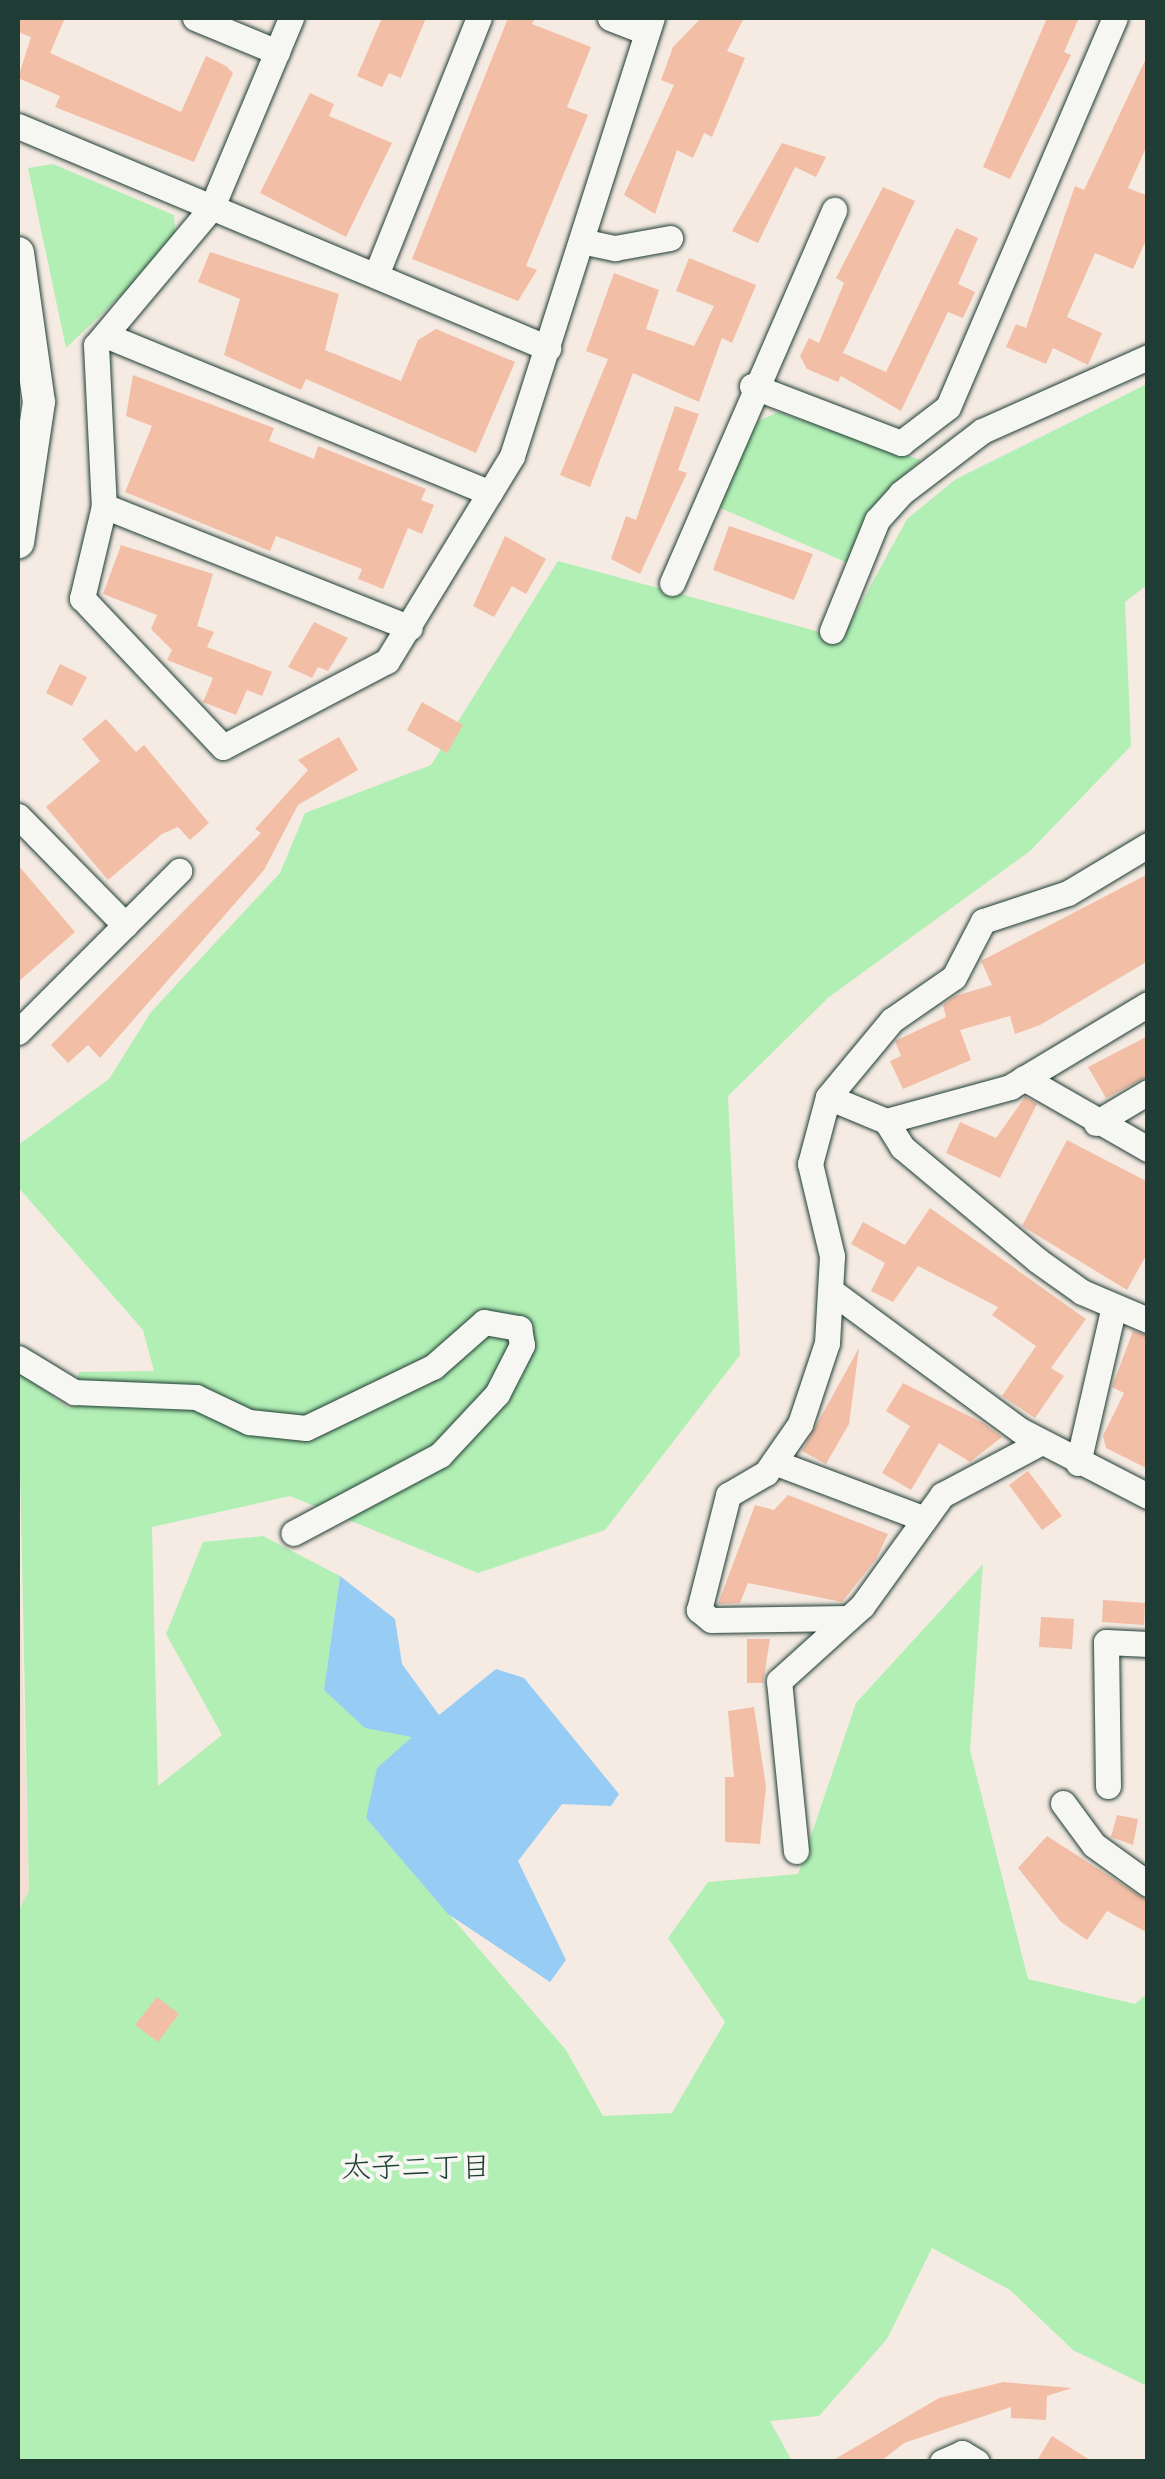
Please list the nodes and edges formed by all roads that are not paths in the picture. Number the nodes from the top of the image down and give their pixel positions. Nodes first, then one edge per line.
1 (195, 18) edge
2 (291, 18) edge
3 (478, 18) edge
4 (610, 18) edge
5 (1115, 18) edge
6 (649, 25) edge
7 (277, 52) junction
8 (18, 126) edge
9 (212, 207) junction
10 (834, 210) dead end
11 (670, 238) dead end
12 (581, 241) junction
13 (18, 253) edge
14 (376, 275) junction
15 (105, 335) junction
16 (27, 344) edge
17 (548, 348) junction
18 (1146, 354) edge
19 (752, 386) junction
20 (925, 424) junction
21 (26, 440) edge
22 (945, 459) junction
23 (490, 492) junction
24 (104, 506) junction
25 (18, 542) edge
26 (672, 584) dead end
27 (410, 628) junction
28 (832, 631) dead end
29 (18, 816) edge
30 (1148, 845) edge
31 (179, 870) dead end
32 (125, 926) junction
33 (1148, 1004) edge
34 (18, 1032) edge
35 (1024, 1078) junction
36 (1148, 1092) edge
37 (828, 1097) junction
38 (886, 1121) junction
39 (1096, 1122) junction
40 (1148, 1149) edge
41 (834, 1293) junction
42 (1114, 1306) junction
43 (1148, 1320) edge
44 (18, 1358) edge
45 (1040, 1443) junction
46 (774, 1462) junction
47 (1078, 1463) junction
48 (1148, 1496) edge
49 (922, 1518) junction
50 (293, 1533) dead end
51 (848, 1618) junction
52 (1148, 1644) edge
53 (1108, 1786) dead end
54 (1063, 1803) dead end
55 (796, 1850) dead end
56 (1148, 1884) edge
57 (942, 2462) edge
58 (977, 2462) edge

1 - 7 street
2 - 7 street
3 - 14 street
4 - 6 street
5 - 20 street
6 - 12 street
7 - 9 street
8 - 9 street
9 - 14 street
9 - 15 street
10 - 19 street
11 - 12 street
12 - 17 street
13 - 16 street
14 - 17 street
15 - 23 street
15 - 24 street
16 - 21 street
17 - 23 street
18 - 22 street
19 - 20 street
19 - 26 street
20 - 22 street
21 - 25 street
22 - 28 street
23 - 27 street
24 - 27 street
24 - 27 street
29 - 32 street
30 - 37 street
31 - 32 street
32 - 34 street
33 - 35 street
35 - 38 street
35 - 39 street
36 - 39 street
37 - 38 street
37 - 41 street
38 - 42 street
39 - 40 street
41 - 45 street
41 - 46 street
42 - 43 street
42 - 47 street
44 - 50 street
45 - 47 street
45 - 49 street
46 - 49 street
46 - 51 street
47 - 48 street
49 - 51 street
51 - 55 street
52 - 53 street
54 - 56 street
57 - 58 street

